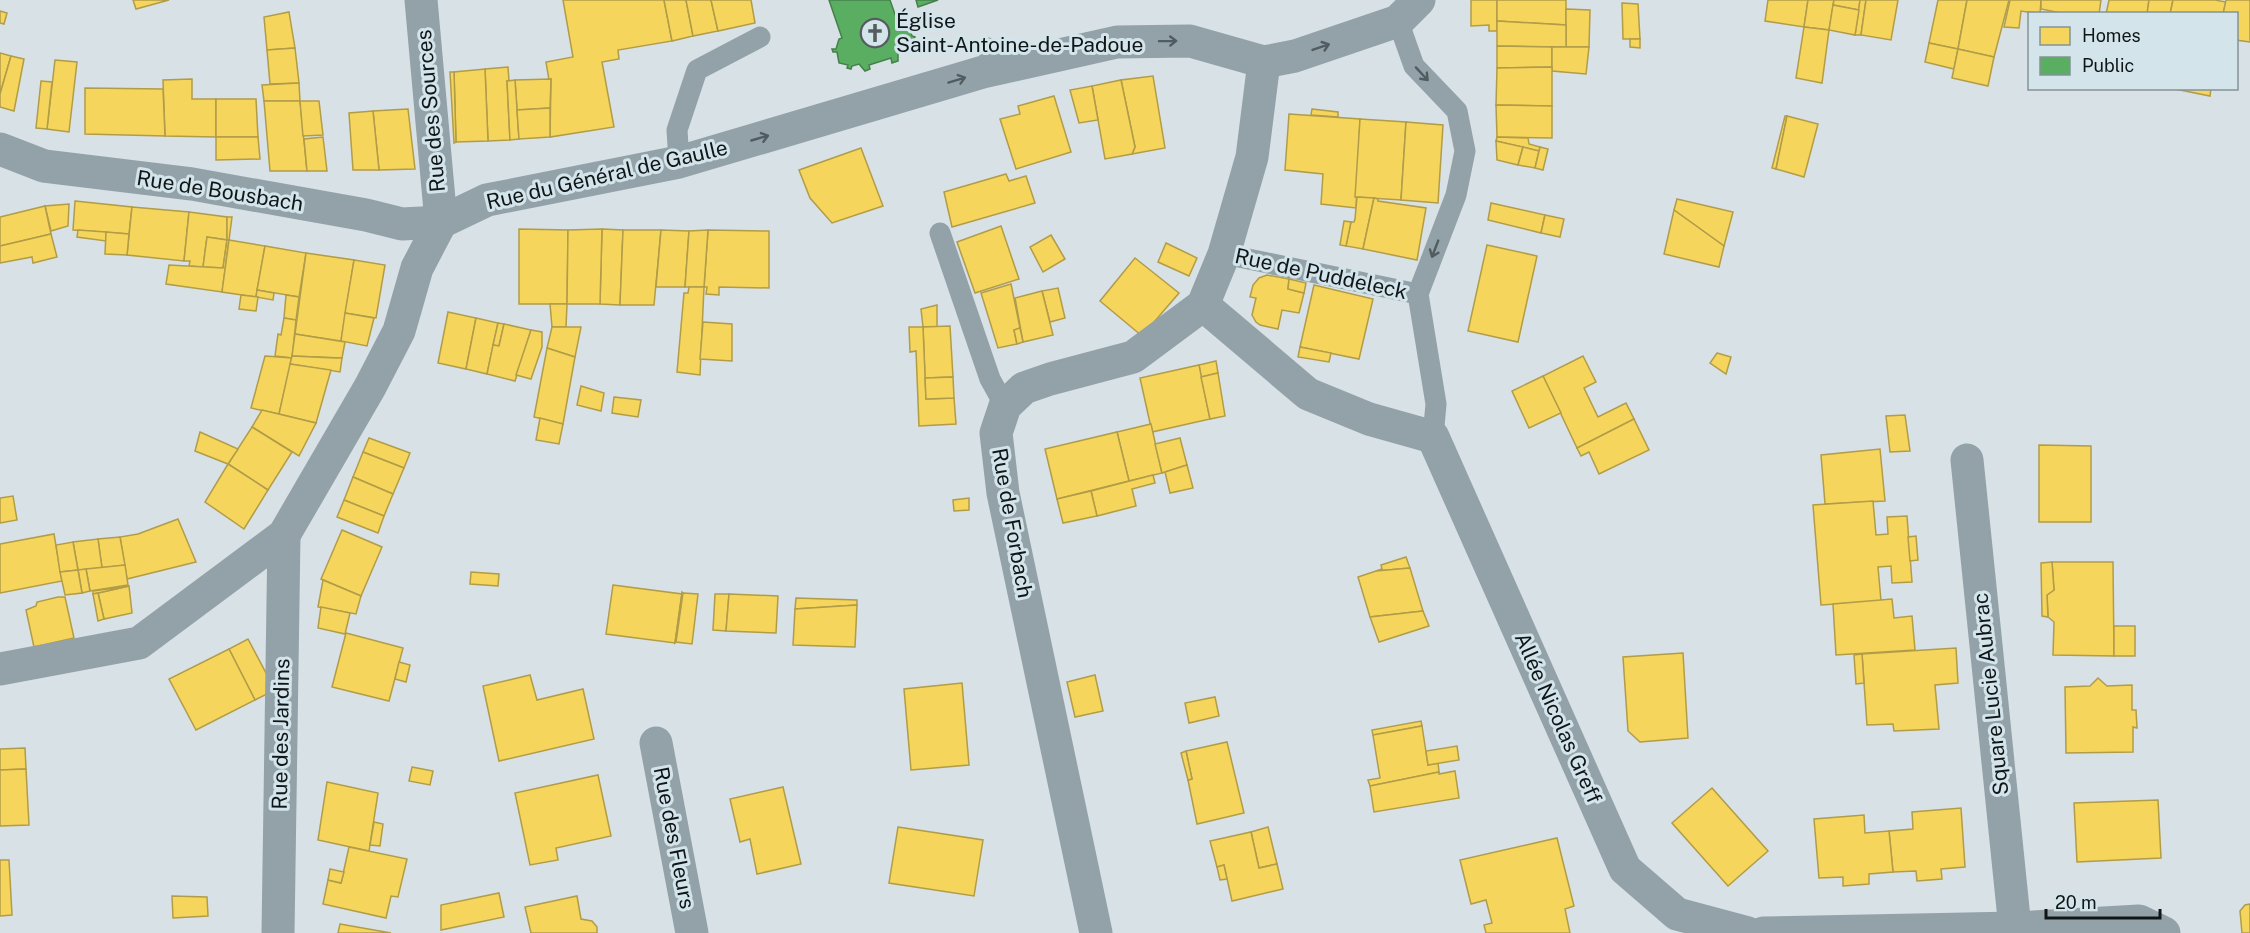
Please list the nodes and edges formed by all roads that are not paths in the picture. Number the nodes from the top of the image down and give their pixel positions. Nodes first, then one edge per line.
1 (421, 0) edge
2 (1408, 11) edge
3 (760, 37) dead end
4 (1264, 62) junction
5 (0, 149) edge
6 (679, 162) junction
7 (441, 222) junction
8 (940, 233) dead end
9 (1224, 254) junction
10 (1418, 294) junction
11 (1203, 305) junction
12 (1005, 406) junction
13 (1433, 437) junction
14 (1967, 460) dead end
15 (284, 535) junction
16 (0, 669) edge
17 (656, 743) dead end
18 (2015, 928) junction
19 (278, 933) edge
20 (692, 933) edge
21 (1096, 933) edge
22 (1748, 933) edge
23 (1763, 933) edge
24 (2164, 933) edge

1 - 7 street, Rue des Sources
4 -> 2 street, Rue du Général de Gaulle
2 -> 10 lane
3 - 6 lane
6 -> 4 street, Rue du Général de Gaulle
4 - 9 street
5 - 7 street, Rue de Bousbach
6 - 7 street, Rue du Général de Gaulle
7 - 15 street
8 - 12 lane
9 - 10 lane, Rue de Puddeleck
9 - 11 street
10 - 13 lane
11 - 12 street
11 - 13 street
12 - 21 street, Rue de Forbach
13 - 22 street, Allée Nicolas Greff
14 - 18 street, Square Lucie Aubrac
15 - 16 street
15 - 19 street, Rue des Jardins
17 - 20 street, Rue des Fleurs
18 - 23 street
18 - 24 street

